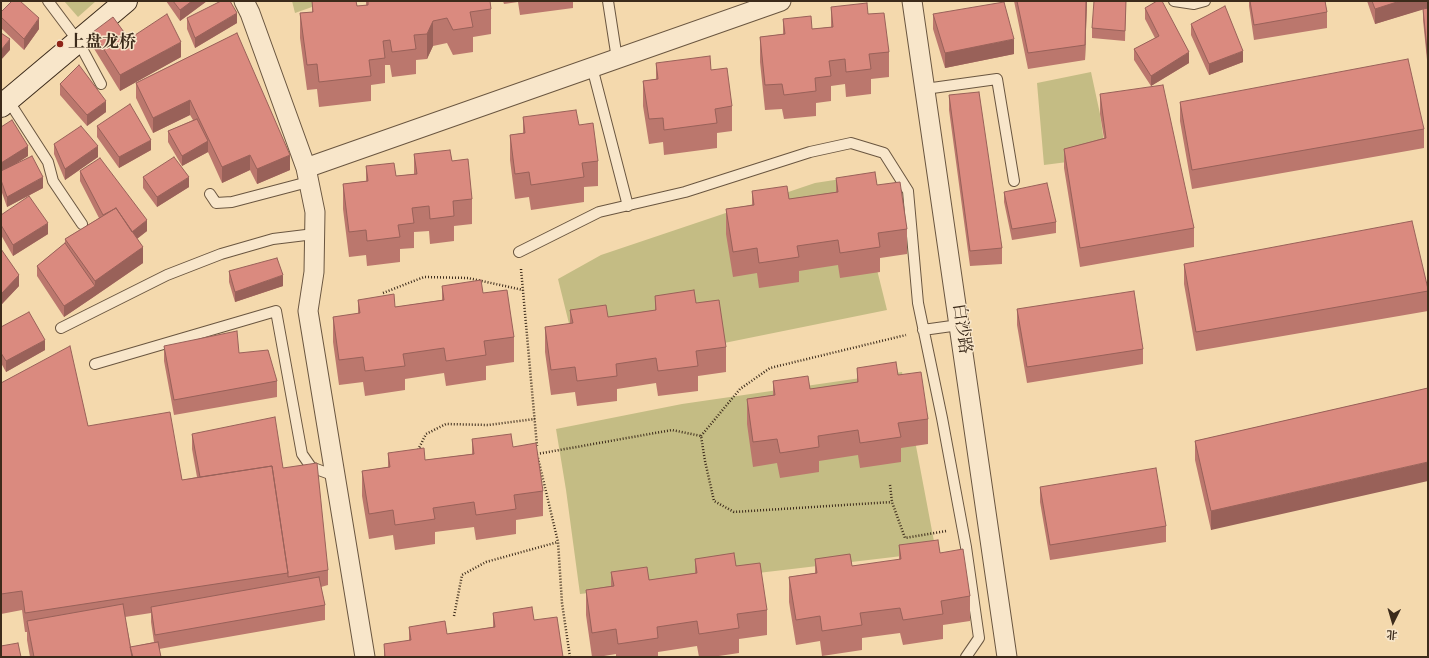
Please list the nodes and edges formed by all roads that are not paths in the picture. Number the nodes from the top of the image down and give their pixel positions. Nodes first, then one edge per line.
1 (48, 1) edge
2 (126, 1) edge
3 (244, 1) edge
4 (608, 1) edge
5 (781, 1) edge
6 (912, 1) edge
7 (1174, 1) edge
8 (1205, 1) edge
9 (78, 41) junction
10 (617, 59) junction
11 (592, 67) junction
12 (101, 84) dead end
13 (925, 90) junction
14 (4, 103) edge
15 (307, 175) junction
16 (1014, 181) dead end
17 (210, 194) dead end
18 (628, 206) junction
19 (82, 224) dead end
20 (314, 234) junction
21 (519, 252) road end
22 (959, 325) junction
23 (61, 328) dead end
24 (924, 330) junction
25 (95, 364) dead end
26 (335, 476) junction
27 (365, 657) edge
28 (966, 657) edge
29 (1007, 657) edge

1 - 9 lane
2 - 9 street
3 - 15 street
4 - 10 lane
5 - 10 street
6 - 13 street, 白沙路
7 - 8 lane
9 - 12 lane
9 - 14 street
10 - 11 street
11 - 15 street
11 - 18 lane
13 - 16 lane
13 - 22 street, 白沙路
14 - 19 lane
15 - 17 lane
15 - 20 street
18 - 21 lane
18 - 24 lane
20 - 23 lane
20 - 26 street
22 - 24 lane
22 - 29 street, 白沙路
24 - 28 lane
25 - 26 lane
26 - 27 street

